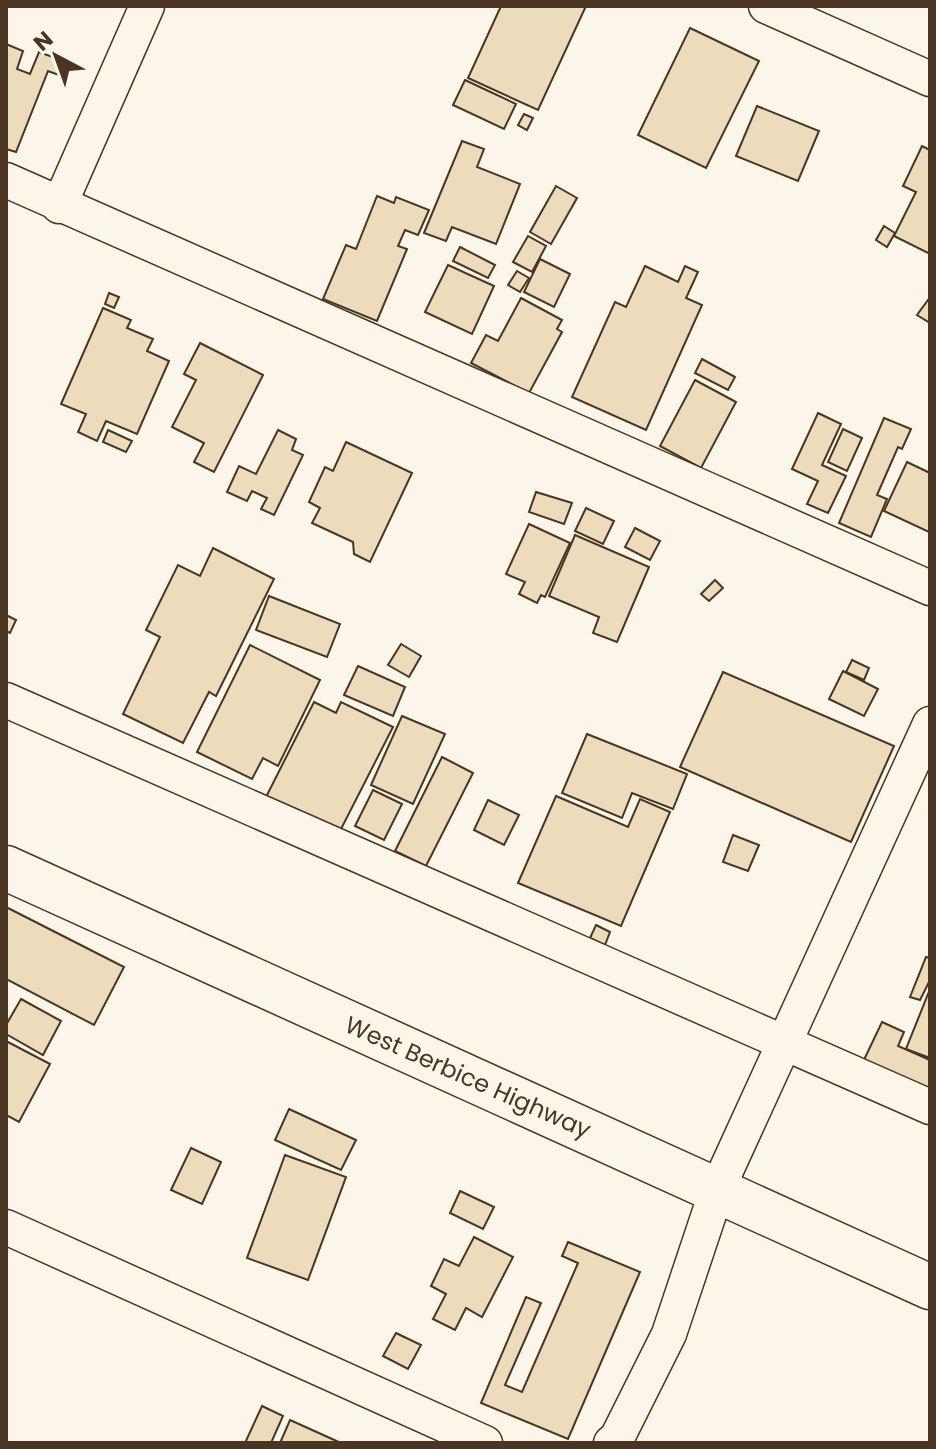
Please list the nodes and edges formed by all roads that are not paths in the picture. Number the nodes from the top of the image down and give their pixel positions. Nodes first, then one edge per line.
1 (147, 6) edge
2 (766, 6) edge
3 (930, 79) edge
4 (6, 180) edge
5 (59, 206) junction
6 (930, 588) edge
7 (6, 700) edge
8 (930, 724) edge
9 (6, 868) edge
10 (784, 1043) junction
11 (930, 1107) edge
12 (717, 1190) junction
13 (6, 1227) edge
14 (930, 1287) edge
15 (485, 1443) edge
16 (611, 1443) edge

1 - 5 street
2 - 3 street
4 - 5 street
5 - 6 street
7 - 10 street
8 - 10 street
9 - 12 main road, West Berbice Highway
10 - 11 street
10 - 12 street
12 - 14 main road, West Berbice Highway
12 - 16 street
13 - 15 street

